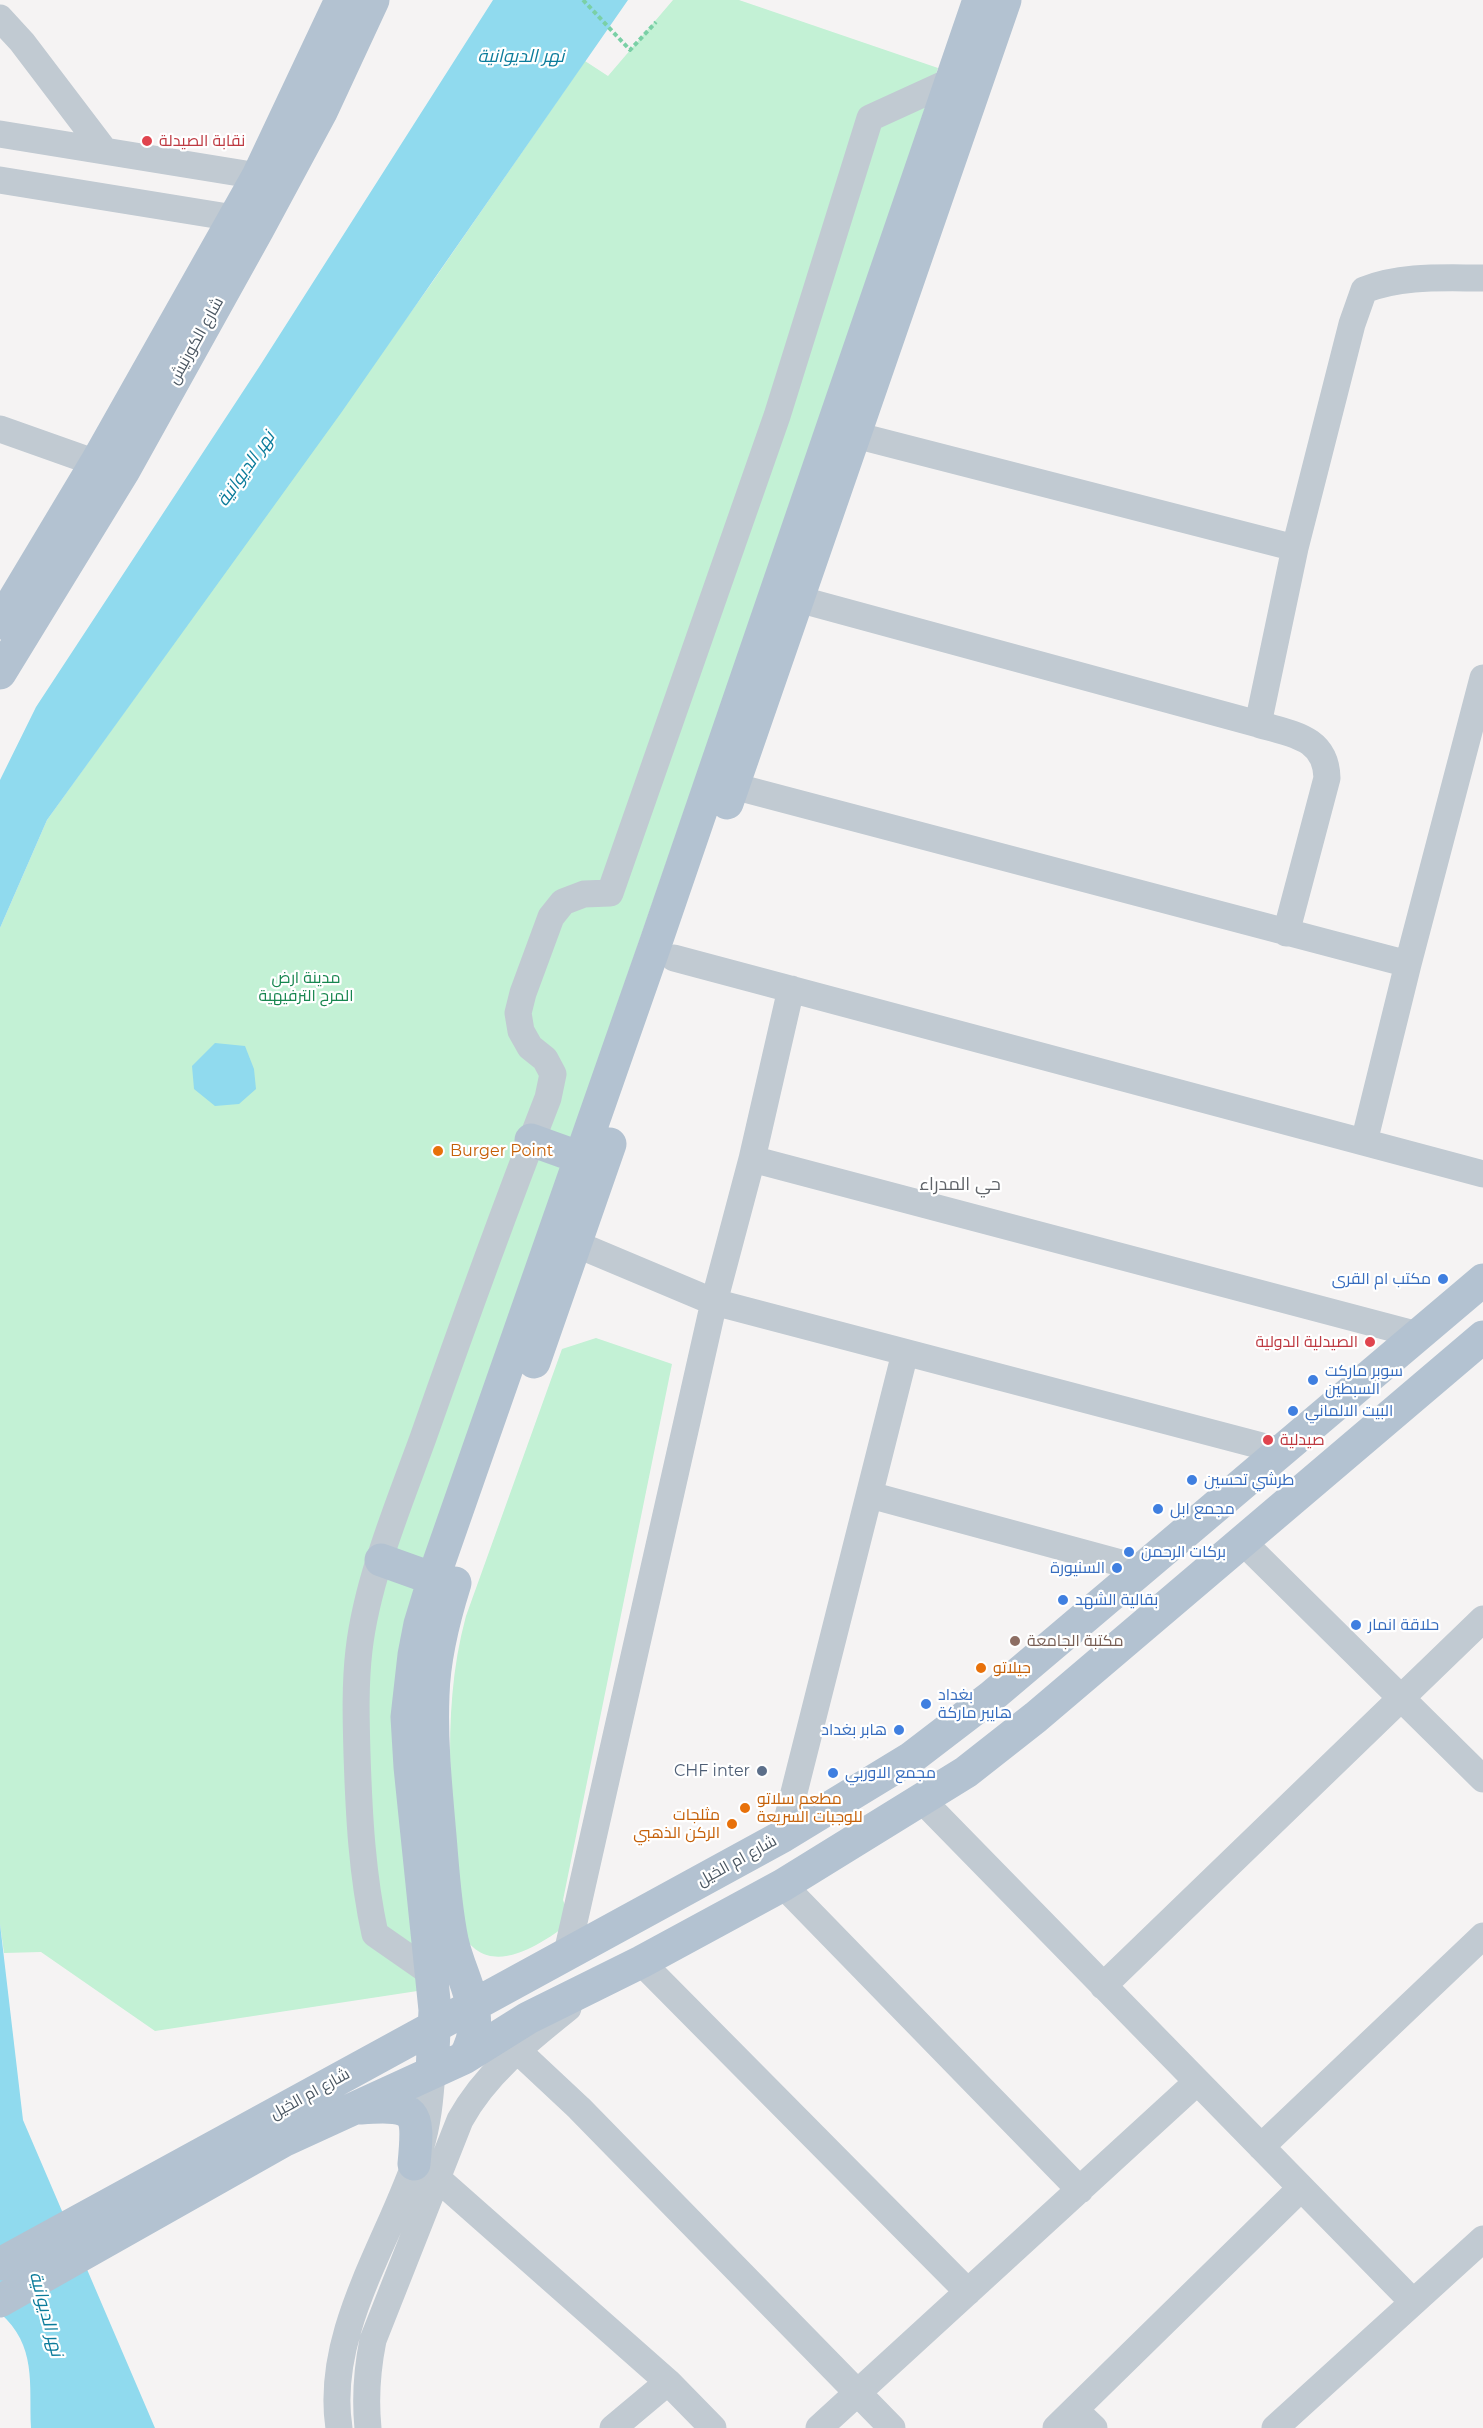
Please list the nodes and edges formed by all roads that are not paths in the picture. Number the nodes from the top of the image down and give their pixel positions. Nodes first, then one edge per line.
1 (341, 0) edge
2 (373, 0) edge
3 (979, 0) edge
4 (1005, 0) edge
5 (0, 18) edge
6 (951, 81) junction
7 (0, 134) edge
8 (104, 150) junction
9 (0, 180) edge
10 (271, 180) junction
11 (246, 224) junction
12 (1483, 278) edge
13 (0, 429) edge
14 (855, 435) junction
15 (96, 462) junction
16 (1295, 548) junction
17 (798, 599) junction
18 (0, 623) edge
19 (0, 673) edge
20 (1483, 678) edge
21 (1258, 724) junction
22 (733, 786) junction
23 (1286, 933) junction
24 (674, 958) junction
25 (1408, 964) junction
26 (791, 989) junction
27 (531, 1140) junction
28 (1364, 1142) junction
29 (581, 1158) junction
30 (752, 1159) junction
31 (1483, 1174) edge
32 (576, 1244) junction
33 (1483, 1280) edge
34 (714, 1302) junction
35 (1418, 1335) junction
36 (1483, 1337) edge
37 (905, 1353) junction
38 (1281, 1451) junction
39 (870, 1495) junction
40 (1242, 1541) junction
41 (381, 1560) junction
42 (1143, 1569) junction
43 (434, 1579) junction
44 (1483, 1619) edge
45 (1401, 1698) junction
46 (1483, 1779) edge
47 (922, 1800) junction
48 (783, 1836) junction
49 (783, 1885) junction
50 (1483, 1936) edge
51 (453, 1944) junction
52 (567, 1953) junction
53 (641, 1962) junction
54 (534, 1972) junction
55 (606, 1978) junction
56 (433, 1983) junction
57 (1103, 1986) junction
58 (474, 2006) junction
59 (434, 2026) junction
60 (403, 2043) junction
61 (517, 2050) junction
62 (464, 2058) junction
63 (432, 2072) junction
64 (1197, 2082) junction
65 (350, 2109) junction
66 (1261, 2147) junction
67 (211, 2166) junction
68 (426, 2171) junction
69 (1301, 2188) junction
70 (1080, 2190) junction
71 (1483, 2239) edge
72 (0, 2264) edge
73 (968, 2292) junction
74 (0, 2301) edge
75 (1413, 2302) junction
76 (668, 2382) junction
77 (857, 2394) junction
78 (1075, 2422) edge
79 (339, 2428) edge
80 (368, 2428) edge
81 (613, 2428) edge
82 (713, 2428) edge
83 (819, 2428) edge
84 (892, 2428) edge
85 (1275, 2428) edge

1 - 10 main road, شارع الكورنيش
2 - 10 main road, شارع الكورنيش
3 - 6 main road
4 - 14 main road
5 - 8 street
6 - 27 street
6 - 29 main road
7 - 8 street
8 - 10 street
9 - 11 street
10 - 11 main road, شارع الكورنيش
11 - 15 main road, شارع الكورنيش
11 - 19 main road, شارع الكورنيش
12 - 16 street
13 - 15 street
14 - 16 street
14 - 17 main road
15 - 18 main road, شارع الكورنيش
16 - 21 street
17 - 21 street
17 - 22 main road
20 - 25 street
21 - 23 street
22 - 23 street
22 - 24 main road
23 - 25 street
24 - 26 street
24 - 32 main road
25 - 28 street
26 - 28 street
26 - 30 street
27 - 29 main road
27 - 41 street
28 - 31 street
29 - 43 main road
30 - 34 street
30 - 35 street
32 - 34 street
32 - 51 main road
33 - 35 main road, شارع ام الخيل
34 - 37 street
34 - 52 street
35 - 38 main road, شارع ام الخيل
36 - 40 main road, شارع ام الخيل
37 - 38 street
37 - 39 street
38 - 42 main road, شارع ام الخيل
39 - 42 street
39 - 48 street
40 - 45 street
40 - 47 main road, شارع ام الخيل
41 - 43 main road
41 - 56 street
42 - 48 main road, شارع ام الخيل
43 - 56 main road
44 - 45 street
45 - 46 street
45 - 57 street
47 - 49 main road, شارع ام الخيل
47 - 57 street
48 - 52 main road, شارع ام الخيل
49 - 53 main road, شارع ام الخيل
49 - 70 street
50 - 66 street
51 - 54 main road
51 - 58 main road
52 - 54 main road, شارع ام الخيل
53 - 55 main road, شارع ام الخيل
53 - 73 street
54 - 58 main road, شارع ام الخيل
55 - 61 street
55 - 62 main road, شارع ام الخيل
56 - 59 main road
56 - 60 main road
57 - 64 street
58 - 59 main road, شارع ام الخيل
58 - 62 main road
59 - 60 main road, شارع ام الخيل
59 - 63 main road
60 - 67 main road, شارع ام الخيل
61 - 68 street
61 - 77 street
62 - 63 main road, شارع ام الخيل
63 - 65 main road, شارع ام الخيل
63 - 68 street
64 - 66 street
64 - 70 street
65 - 67 main road, شارع ام الخيل
65 - 68 main road
66 - 69 street
67 - 72 main road, شارع ام الخيل
67 - 74 main road, شارع ام الخيل
68 - 76 street
68 - 79 street
68 - 80 street
69 - 75 street
69 - 78 street
70 - 73 street
71 - 75 street
73 - 77 street
75 - 85 street
76 - 81 street
76 - 82 street
77 - 83 street
77 - 84 street

